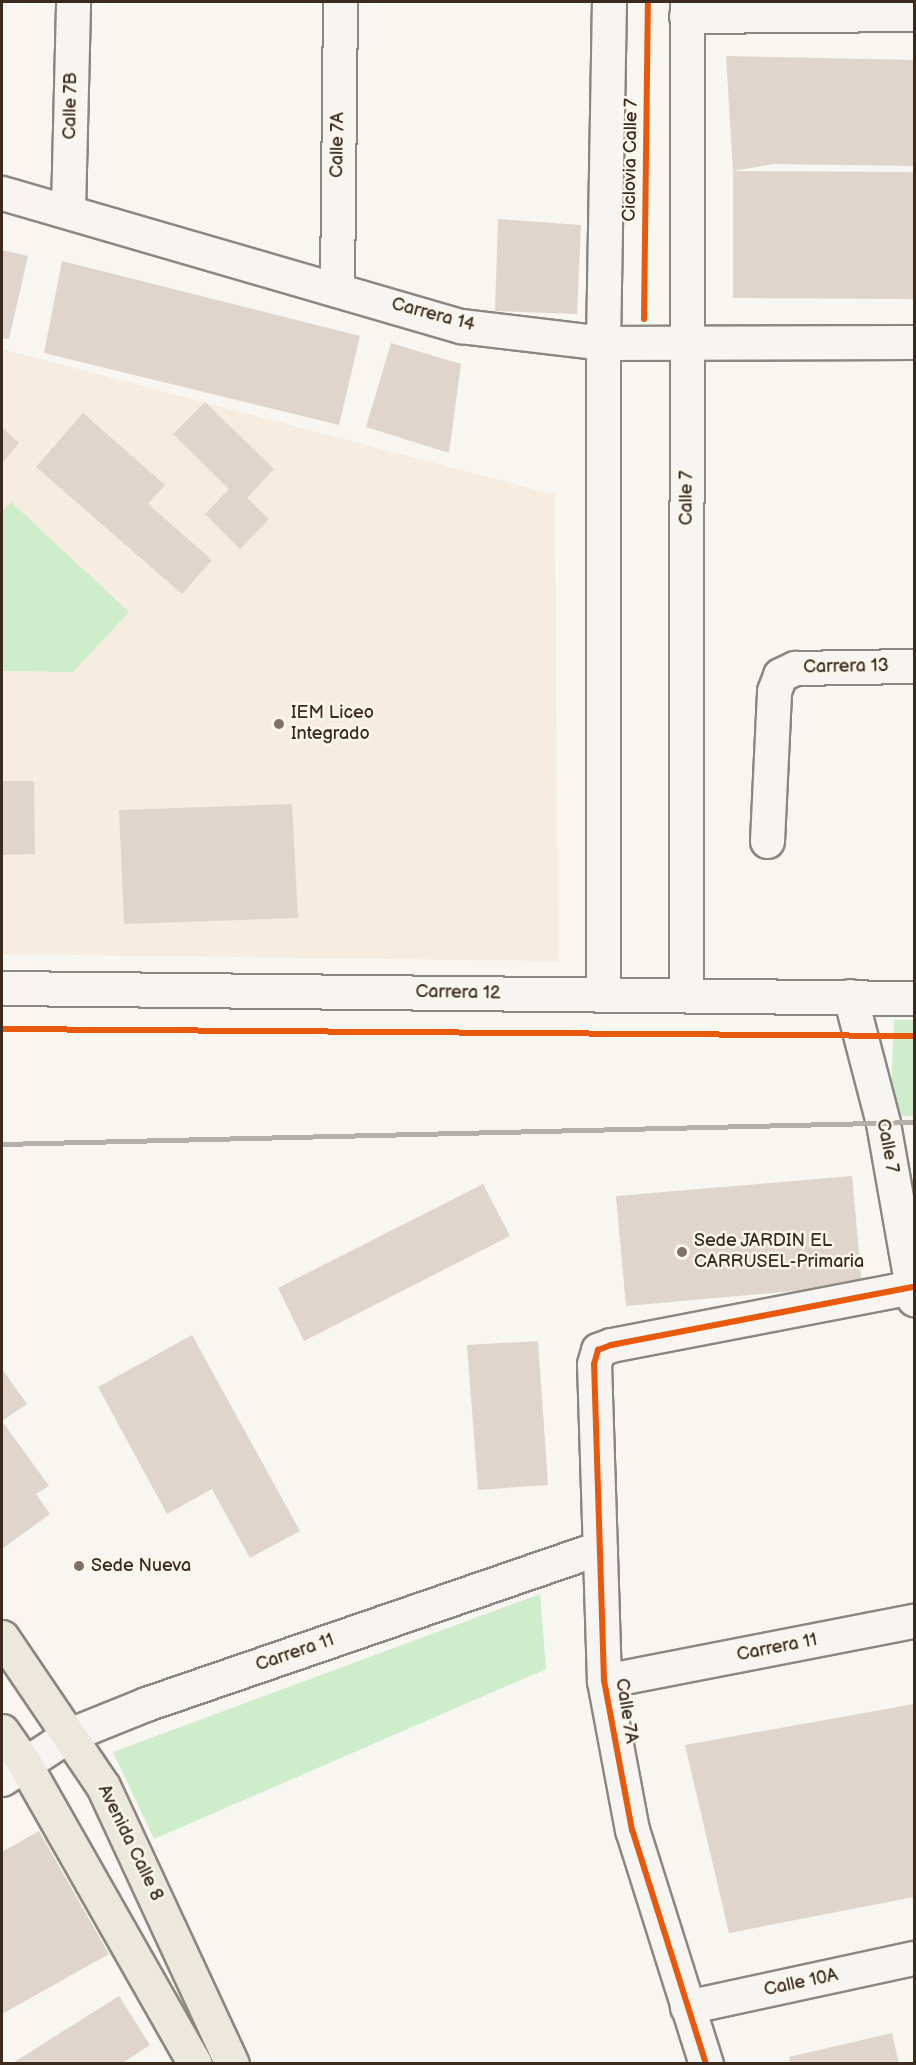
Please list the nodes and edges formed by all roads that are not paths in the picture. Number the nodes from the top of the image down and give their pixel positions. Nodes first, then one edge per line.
1 (73, 2) edge
2 (340, 2) edge
3 (609, 2) edge
4 (687, 9) edge
5 (915, 14) edge
6 (2, 193) edge
7 (68, 210) junction
8 (337, 288) junction
9 (688, 341) junction
10 (915, 342) edge
11 (603, 343) junction
12 (915, 666) edge
13 (767, 840) dead end
14 (2, 988) edge
15 (603, 994) junction
16 (686, 995) junction
17 (850, 996) junction
18 (915, 998) edge
19 (904, 1185) edge
20 (913, 1293) edge
21 (600, 1548) junction
22 (915, 1621) edge
23 (2, 1637) edge
24 (604, 1681) junction
25 (2, 1731) edge
26 (69, 1735) junction
27 (13, 1771) edge
28 (915, 1958) edge
29 (687, 2007) junction
30 (195, 2064) edge
31 (231, 2064) edge
32 (706, 2064) edge

1 - 7 street, Calle 7B
2 - 8 street, Calle 7A
3 - 11 street
4 - 5 street
4 - 9 street, Calle 7
6 - 7 street, Carrera 14
7 - 8 street, Carrera 14
8 - 11 street, Carrera 14
9 - 10 street, Carrera 14
9 - 11 street, Carrera 14
9 - 16 street, Calle 7
11 - 15 street
12 - 13 street, Carrera 13
14 - 15 street, Carrera 12
15 - 16 street, Carrera 12
16 - 17 street, Carrera 12
17 - 18 street, Carrera 12
17 - 19 street, Calle 7
19 - 20 street, Calle 7
20 - 21 street, Calle 7A
21 - 24 street, Calle 7A
21 - 26 street, Carrera 11
22 - 24 street, Carrera 11
23 - 26 main road, Avenida Calle 8
24 - 29 street, Calle 7A
25 - 27 main road
26 - 27 street, Carrera 11
26 - 31 main road, Avenida Calle 8
27 - 30 main road
28 - 29 street, Calle 10A
29 - 32 street, Calle 7A

